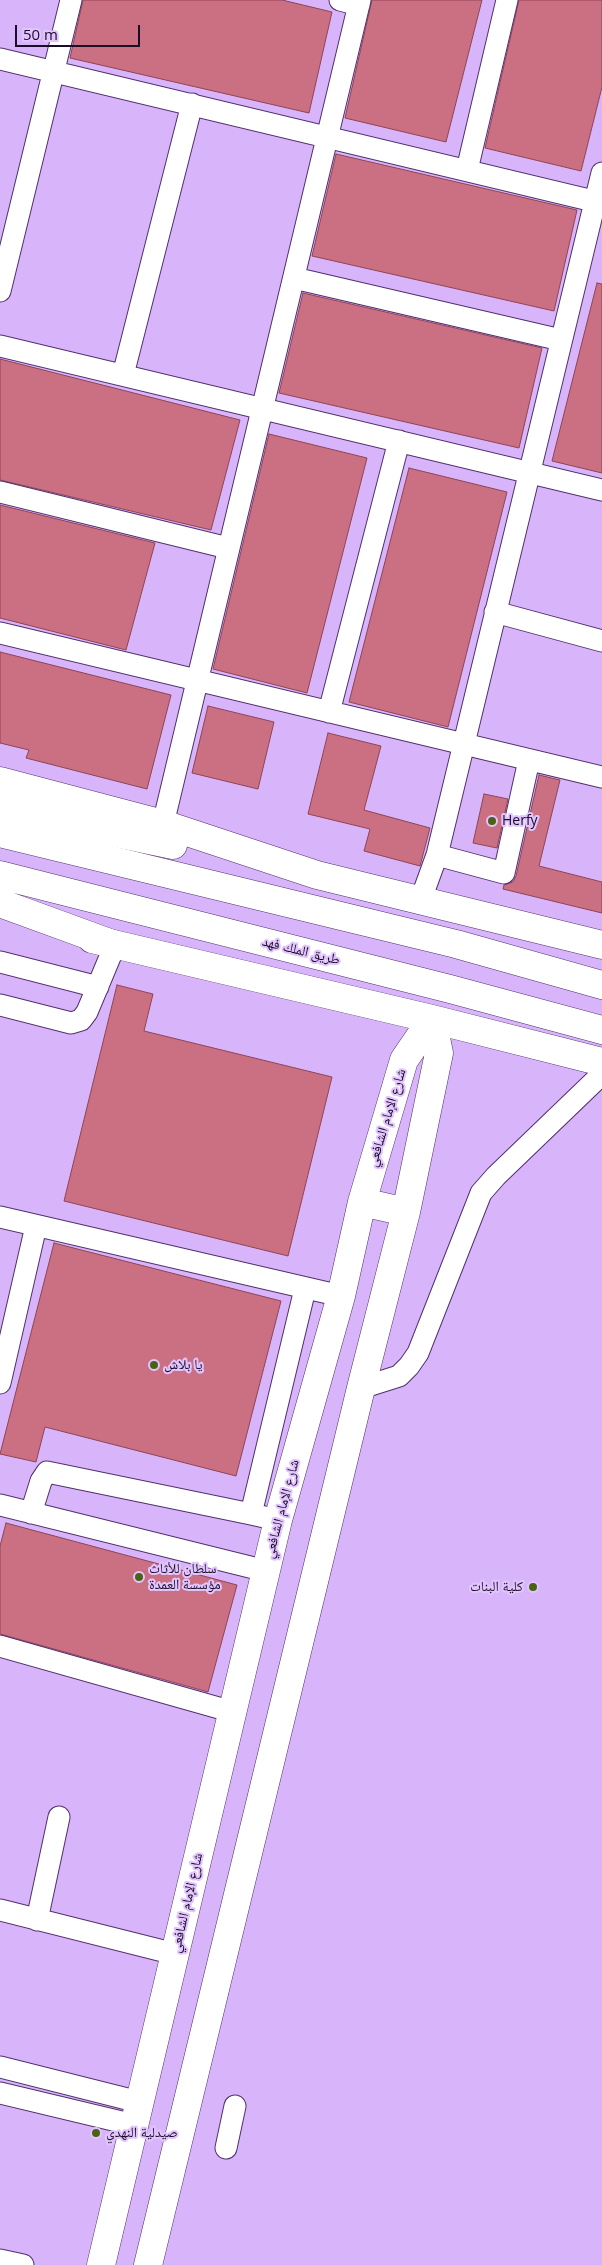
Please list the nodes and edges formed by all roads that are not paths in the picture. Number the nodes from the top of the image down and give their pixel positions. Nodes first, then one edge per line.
1 (71, 0) edge
2 (507, 0) edge
3 (353, 2) edge
4 (0, 58) edge
5 (53, 71) junction
6 (192, 104) junction
7 (328, 137) junction
8 (467, 170) junction
9 (602, 173) edge
10 (599, 202) edge
11 (294, 278) junction
12 (0, 291) edge
13 (562, 340) junction
14 (0, 346) edge
15 (123, 375) junction
16 (262, 409) junction
17 (399, 441) junction
18 (529, 472) junction
19 (602, 490) edge
20 (0, 492) edge
21 (228, 548) junction
22 (495, 612) junction
23 (0, 633) edge
24 (602, 641) edge
25 (196, 680) junction
26 (329, 712) junction
27 (464, 744) junction
28 (529, 760) junction
29 (602, 777) edge
30 (0, 780) edge
31 (0, 809) edge
32 (163, 824) junction
33 (0, 834) edge
34 (436, 856) junction
35 (0, 875) edge
36 (317, 875) junction
37 (421, 899) junction
38 (0, 903) edge
39 (0, 918) edge
40 (115, 944) junction
41 (602, 945) edge
42 (0, 962) edge
43 (602, 984) edge
44 (98, 986) junction
45 (0, 1005) edge
46 (432, 1019) junction
47 (602, 1030) edge
48 (602, 1062) edge
49 (602, 1074) edge
50 (362, 1202) junction
51 (406, 1212) junction
52 (0, 1217) edge
53 (36, 1226) junction
54 (305, 1289) junction
55 (341, 1296) junction
56 (0, 1383) edge
57 (361, 1388) junction
58 (0, 1505) edge
59 (32, 1513) junction
60 (251, 1514) junction
61 (278, 1520) junction
62 (266, 1571) junction
63 (0, 1646) edge
64 (233, 1712) junction
65 (59, 1817) dead end
66 (0, 1910) edge
67 (37, 1920) junction
68 (175, 1954) junction
69 (0, 2068) edge
70 (0, 2093) edge
71 (235, 2106) dead end
72 (137, 2114) junction
73 (226, 2148) dead end
74 (0, 2260) edge
75 (22, 2265) edge
76 (100, 2265) edge
77 (148, 2265) edge

1 - 5 street
2 - 8 street
3 - 7 street
4 - 5 street
5 - 6 street
5 - 12 street
6 - 7 street
6 - 15 street
7 - 8 street
7 - 11 street
8 - 10 street
9 - 10 street
10 - 13 street
11 - 13 street
11 - 16 street
13 - 18 street
14 - 15 street
15 - 16 street
16 - 17 street
16 - 21 street
17 - 18 street
17 - 26 street
18 - 19 street
18 - 22 street
20 - 21 street
21 - 25 street
22 - 24 street
22 - 27 street
23 - 25 street
25 - 26 street
25 - 32 street
26 - 27 street
27 - 28 street
27 - 34 street
28 - 29 street
28 - 34 street
30 - 32 main road
31 - 36 main road
32 - 36 main road
33 - 43 main road
34 - 37 street
35 - 47 main road, طريق الملك فهد
36 - 37 main road
37 - 41 main road
38 - 40 main road
39 - 40 main road
40 - 44 street
40 - 46 main road
42 - 44 street
44 - 45 street
46 - 48 main road
46 - 50 main road, شارع الإمام الشافعي
46 - 51 main road
49 - 57 street
50 - 51 main road
50 - 55 main road, شارع الإمام الشافعي
51 - 57 main road
52 - 53 street
53 - 54 street
53 - 56 street
54 - 55 street
54 - 60 street
55 - 61 main road, شارع الإمام الشافعي
57 - 77 main road
58 - 59 street
59 - 60 street
59 - 62 street
60 - 61 street
61 - 62 main road, شارع الإمام الشافعي
62 - 64 main road, شارع الإمام الشافعي
63 - 64 street
64 - 68 main road, شارع الإمام الشافعي
65 - 67 street
66 - 67 street
67 - 68 street
68 - 72 main road, شارع الإمام الشافعي
69 - 72 street
70 - 72 street
71 - 73 street
72 - 76 main road, شارع الإمام الشافعي
74 - 75 street

